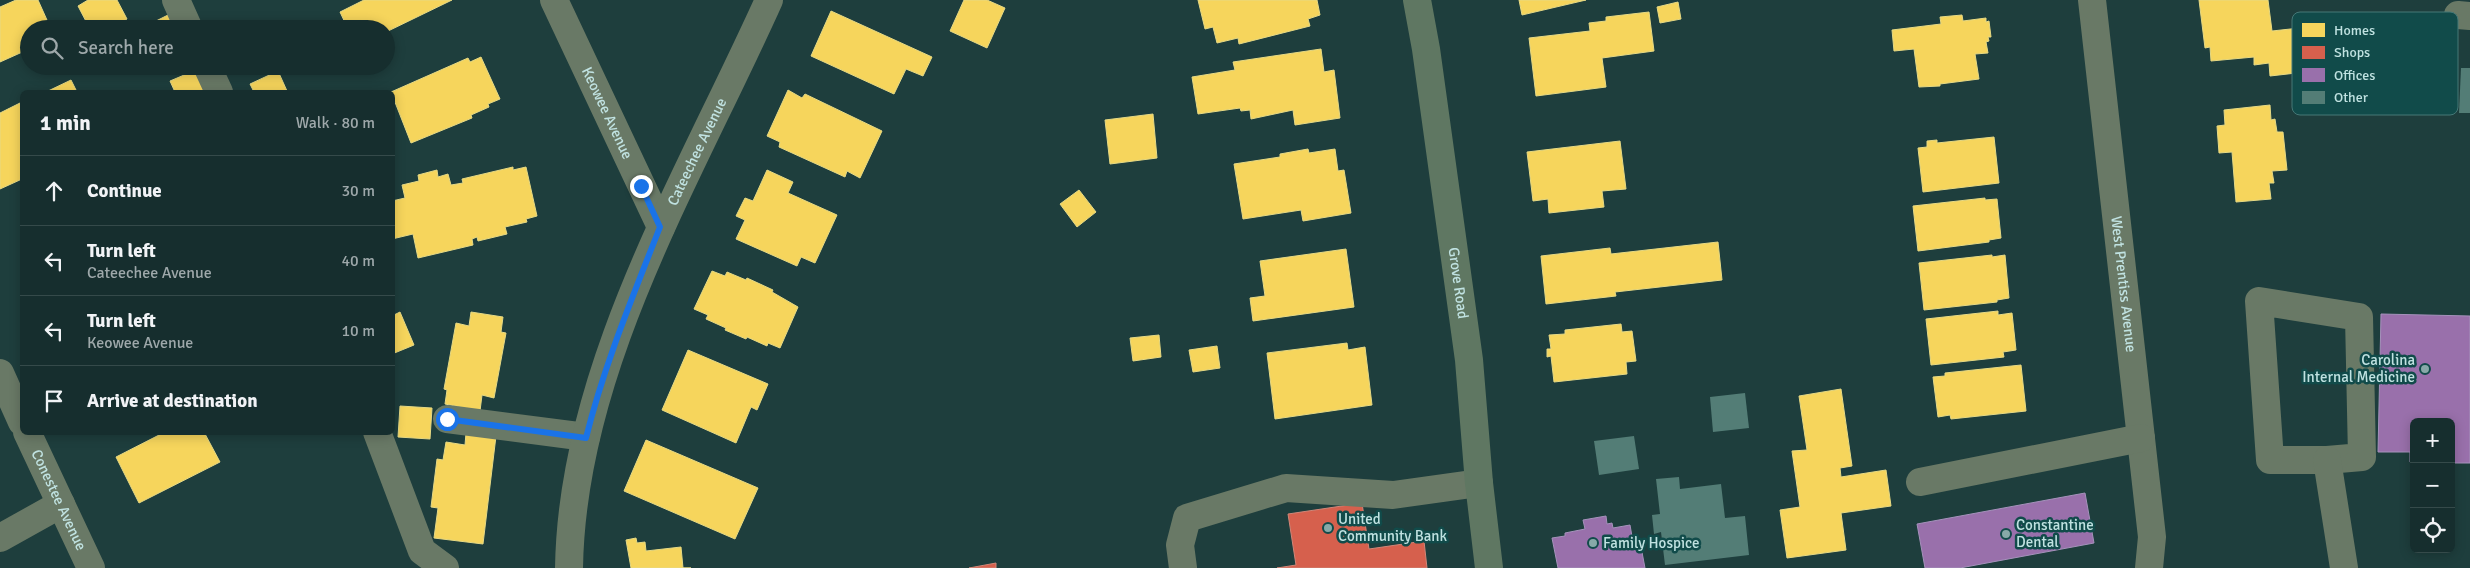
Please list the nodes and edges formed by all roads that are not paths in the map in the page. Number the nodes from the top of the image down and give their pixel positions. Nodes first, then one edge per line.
1 (176, 0) edge
2 (554, 0) edge
3 (769, 0) edge
4 (1417, 0) edge
5 (2092, 0) edge
6 (185, 20) edge
7 (211, 75) edge
8 (218, 90) edge
9 (660, 227) junction
10 (0, 373) edge
11 (20, 418) edge
12 (447, 419) dead end
13 (29, 435) edge
14 (379, 435) edge
15 (586, 438) junction
16 (2141, 438) junction
17 (2327, 460) junction
18 (1920, 482) dead end
19 (1479, 483) junction
20 (61, 504) junction
21 (0, 538) edge
22 (91, 568) edge
23 (445, 568) edge
24 (569, 568) edge
25 (1183, 568) edge
26 (1489, 568) edge
27 (2149, 568) edge
28 (2344, 568) edge

1 - 6 street
2 - 9 street, Keowee Avenue
3 - 9 street, Cateechee Avenue
4 - 19 main road, Grove Road
5 - 16 street, West Prentiss Avenue
7 - 8 street
9 - 15 street, Cateechee Avenue
10 - 11 street
12 - 15 street
13 - 20 street, Conestee Avenue
14 - 23 street
15 - 24 street, Cateechee Avenue
16 - 18 street
16 - 27 street, West Prentiss Avenue
17 - 17 street
17 - 28 street
19 - 25 street
19 - 26 main road, Grove Road
20 - 21 street
20 - 22 street, Conestee Avenue

